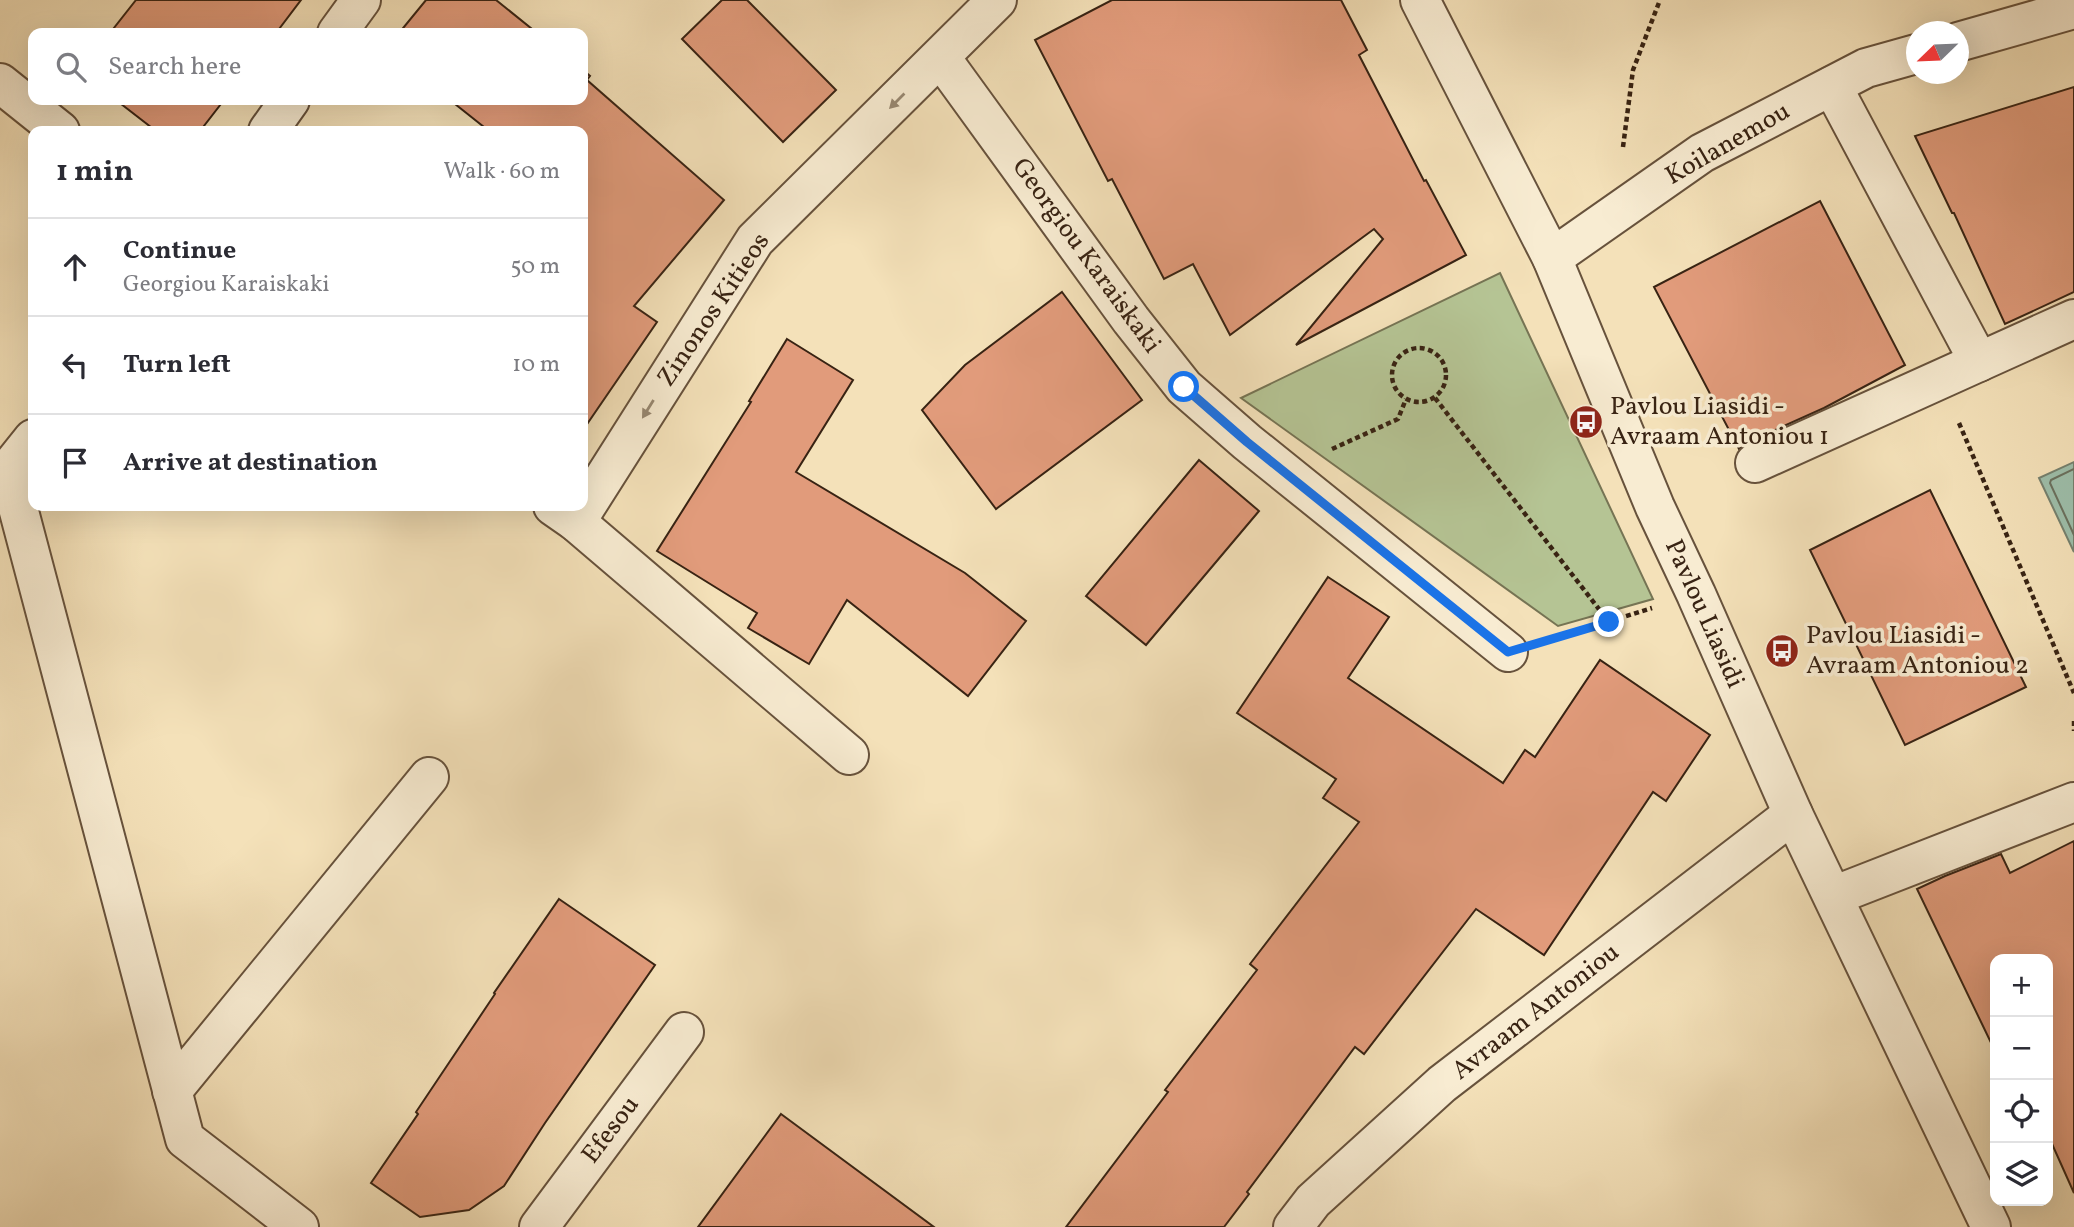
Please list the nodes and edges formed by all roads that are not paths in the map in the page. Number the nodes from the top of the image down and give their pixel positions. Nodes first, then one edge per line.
1 (361, 0) edge
2 (997, 0) edge
3 (1420, 0) edge
4 (2074, 9) edge
5 (341, 28) edge
6 (1969, 39) edge
7 (1906, 57) edge
8 (941, 58) junction
9 (0, 83) edge
10 (1832, 86) junction
11 (286, 105) edge
12 (54, 126) edge
13 (272, 126) edge
14 (1552, 258) junction
15 (2074, 319) edge
16 (1979, 362) junction
17 (28, 445) edge
18 (1755, 463) dead end
19 (588, 481) edge
20 (565, 514) edge
21 (1508, 652) road end
22 (849, 755) dead end
23 (429, 777) dead end
24 (2074, 802) edge
25 (1793, 814) junction
26 (1833, 896) junction
27 (684, 1032) dead end
28 (172, 1091) junction
29 (299, 1227) edge
30 (539, 1227) edge
31 (1293, 1227) edge
32 (1991, 1227) edge

1 - 5 street
2 - 8 street, Zinonos Kitieos
3 - 14 street, Pavlou Liasidi
4 - 6 street
7 - 10 street, Koilanemou
8 -> 19 street, Zinonos Kitieos
8 - 21 street, Georgiou Karaiskaki
9 - 12 street
10 - 14 street, Koilanemou
10 - 16 street
11 - 13 street
14 - 25 street, Pavlou Liasidi
15 - 16 street
16 - 18 street
17 - 28 street
20 - 22 street
23 - 28 street
24 - 26 street
25 - 26 street, Pavlou Liasidi
25 - 31 street, Avraam Antoniou
26 - 32 street, Pavlou Liasidi
27 - 30 street, Efesou
28 - 29 street

